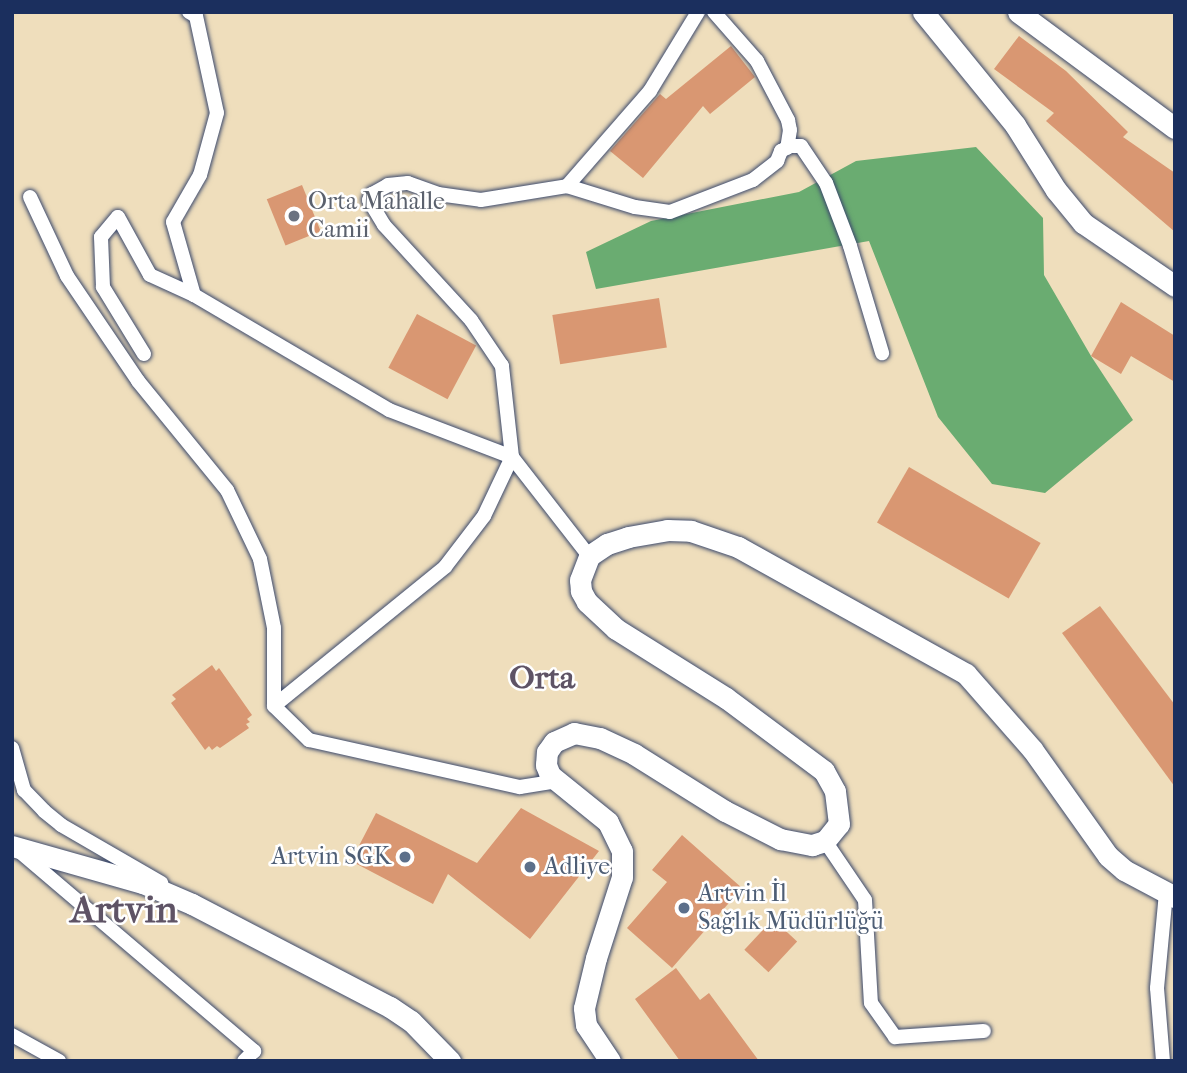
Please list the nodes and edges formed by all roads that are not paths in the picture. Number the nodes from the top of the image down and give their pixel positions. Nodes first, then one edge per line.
1 (189, 12) edge
2 (698, 12) edge
3 (714, 12) edge
4 (923, 12) edge
5 (1018, 12) edge
6 (1175, 128) edge
7 (787, 148) junction
8 (567, 186) junction
9 (30, 197) dead end
10 (1175, 286) edge
11 (194, 295) junction
12 (882, 353) dead end
13 (144, 354) dead end
14 (512, 457) junction
15 (589, 556) junction
16 (274, 706) junction
17 (12, 748) edge
18 (556, 781) junction
19 (825, 841) junction
20 (12, 846) edge
21 (1170, 895) edge
22 (191, 904) junction
23 (984, 1031) dead end
24 (12, 1035) edge
25 (59, 1061) edge
26 (244, 1061) edge
27 (450, 1061) edge
28 (610, 1061) edge
29 (1163, 1061) edge

1 - 11 street
2 - 8 street
3 - 7 street
4 - 10 main road
5 - 6 main road
7 - 8 street
7 - 12 street
8 - 14 street
9 - 16 street
11 - 13 street
11 - 14 street
14 - 15 street
14 - 16 street
15 - 19 main road
15 - 21 main road
16 - 18 street
17 - 22 street
18 - 19 main road
18 - 28 main road
19 - 23 street
20 - 22 main road
20 - 26 street
21 - 29 street
22 - 27 main road
24 - 25 street

